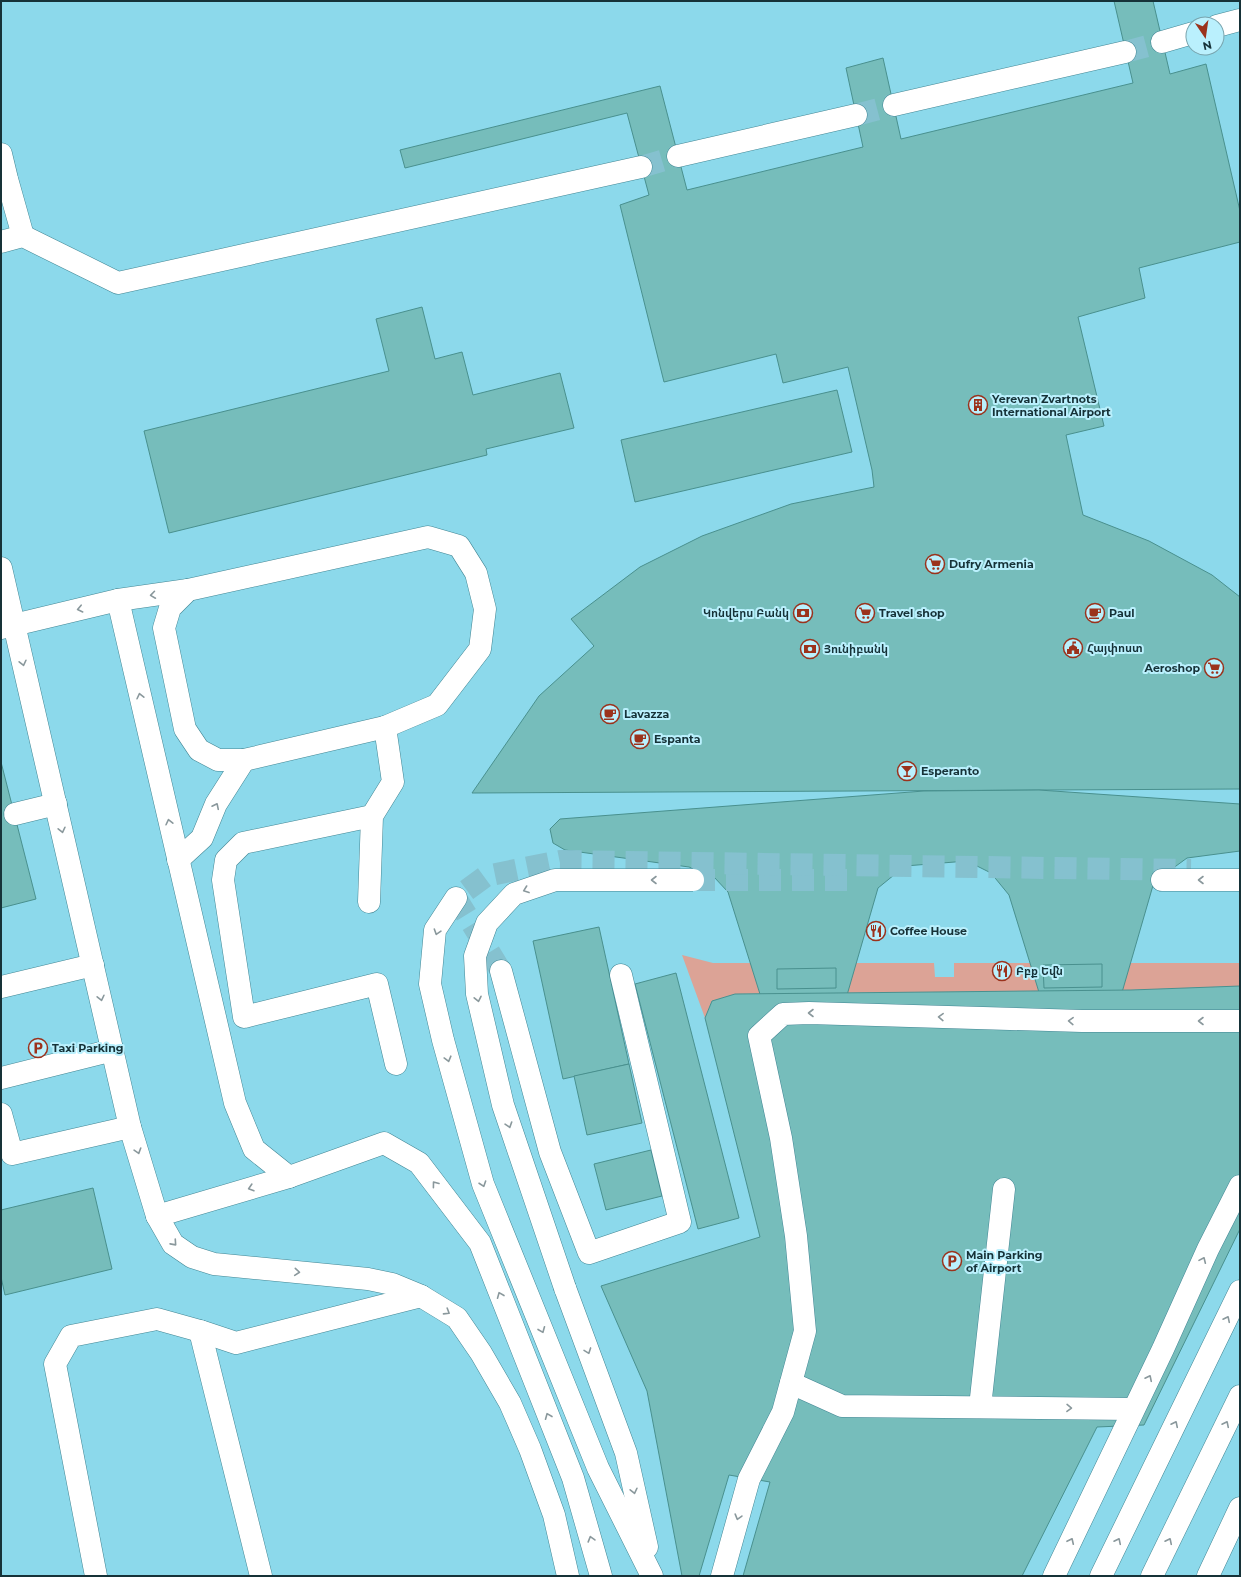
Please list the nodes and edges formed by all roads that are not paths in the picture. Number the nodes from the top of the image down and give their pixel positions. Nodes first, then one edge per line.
1 (1240, 20) edge
2 (1225, 24) edge
3 (1185, 35) edge
4 (1162, 42) tunnel mouth
5 (1124, 52) tunnel mouth
6 (894, 105) tunnel mouth
7 (856, 115) tunnel mouth
8 (1, 154) edge
9 (678, 156) tunnel mouth
10 (641, 166) tunnel mouth
11 (24, 236) junction
12 (1, 242) edge
13 (1, 568) edge
14 (188, 590) junction
15 (118, 600) junction
16 (8, 626) edge
17 (385, 727) junction
18 (244, 760) junction
19 (56, 804) junction
20 (14, 814) dead end
21 (372, 816) junction
22 (178, 860) junction
23 (693, 880) tunnel mouth
24 (1162, 880) dead end
25 (1240, 880) edge
26 (456, 898) dead end
27 (368, 902) dead end
28 (93, 965) junction
29 (501, 971) tunnel mouth
30 (621, 975) dead end
31 (1, 987) edge
32 (1240, 1021) edge
33 (113, 1050) junction
34 (396, 1064) dead end
35 (1, 1078) edge
36 (1, 1114) edge
37 (130, 1127) junction
38 (289, 1176) junction
39 (1240, 1186) edge
40 (1004, 1189) dead end
41 (157, 1216) junction
42 (1240, 1291) edge
43 (421, 1296) junction
44 (200, 1330) junction
45 (791, 1383) junction
46 (1240, 1396) edge
47 (980, 1407) junction
48 (1134, 1409) junction
49 (1240, 1508) edge
50 (96, 1576) edge
51 (261, 1576) edge
52 (568, 1576) edge
53 (602, 1576) edge
54 (653, 1576) edge
55 (722, 1576) edge
56 (1054, 1576) edge
57 (1101, 1576) edge
58 (1152, 1576) edge
59 (1208, 1576) edge

1 - 2 lane
3 - 4 lane
5 - 6 lane
7 - 9 lane
8 - 11 lane
10 - 11 lane
11 - 12 lane
13 - 16 lane
14 -> 15 lane
14 - 17 lane
14 - 18 lane
15 -> 16 lane
22 -> 15 lane
16 -> 19 lane
17 - 18 lane
17 - 21 lane
22 -> 18 lane
19 - 20 lane
19 -> 28 lane
21 - 27 lane
21 - 34 lane
22 - 38 lane
23 -> 54 lane, bridge
25 -> 24 lane
26 -> 54 lane
28 - 31 lane
28 -> 33 lane
29 - 30 lane
32 -> 45 lane
33 - 35 lane
33 - 37 lane
36 - 37 lane
37 -> 41 lane
38 -> 41 lane
53 -> 38 lane
48 -> 39 lane
40 - 47 lane
41 -> 43 lane
57 -> 42 lane
43 - 44 lane
43 -> 52 lane
44 - 50 lane
44 - 51 lane
45 - 47 lane
45 -> 55 lane
58 -> 46 lane
47 -> 48 lane
56 -> 48 lane
49 - 59 lane

